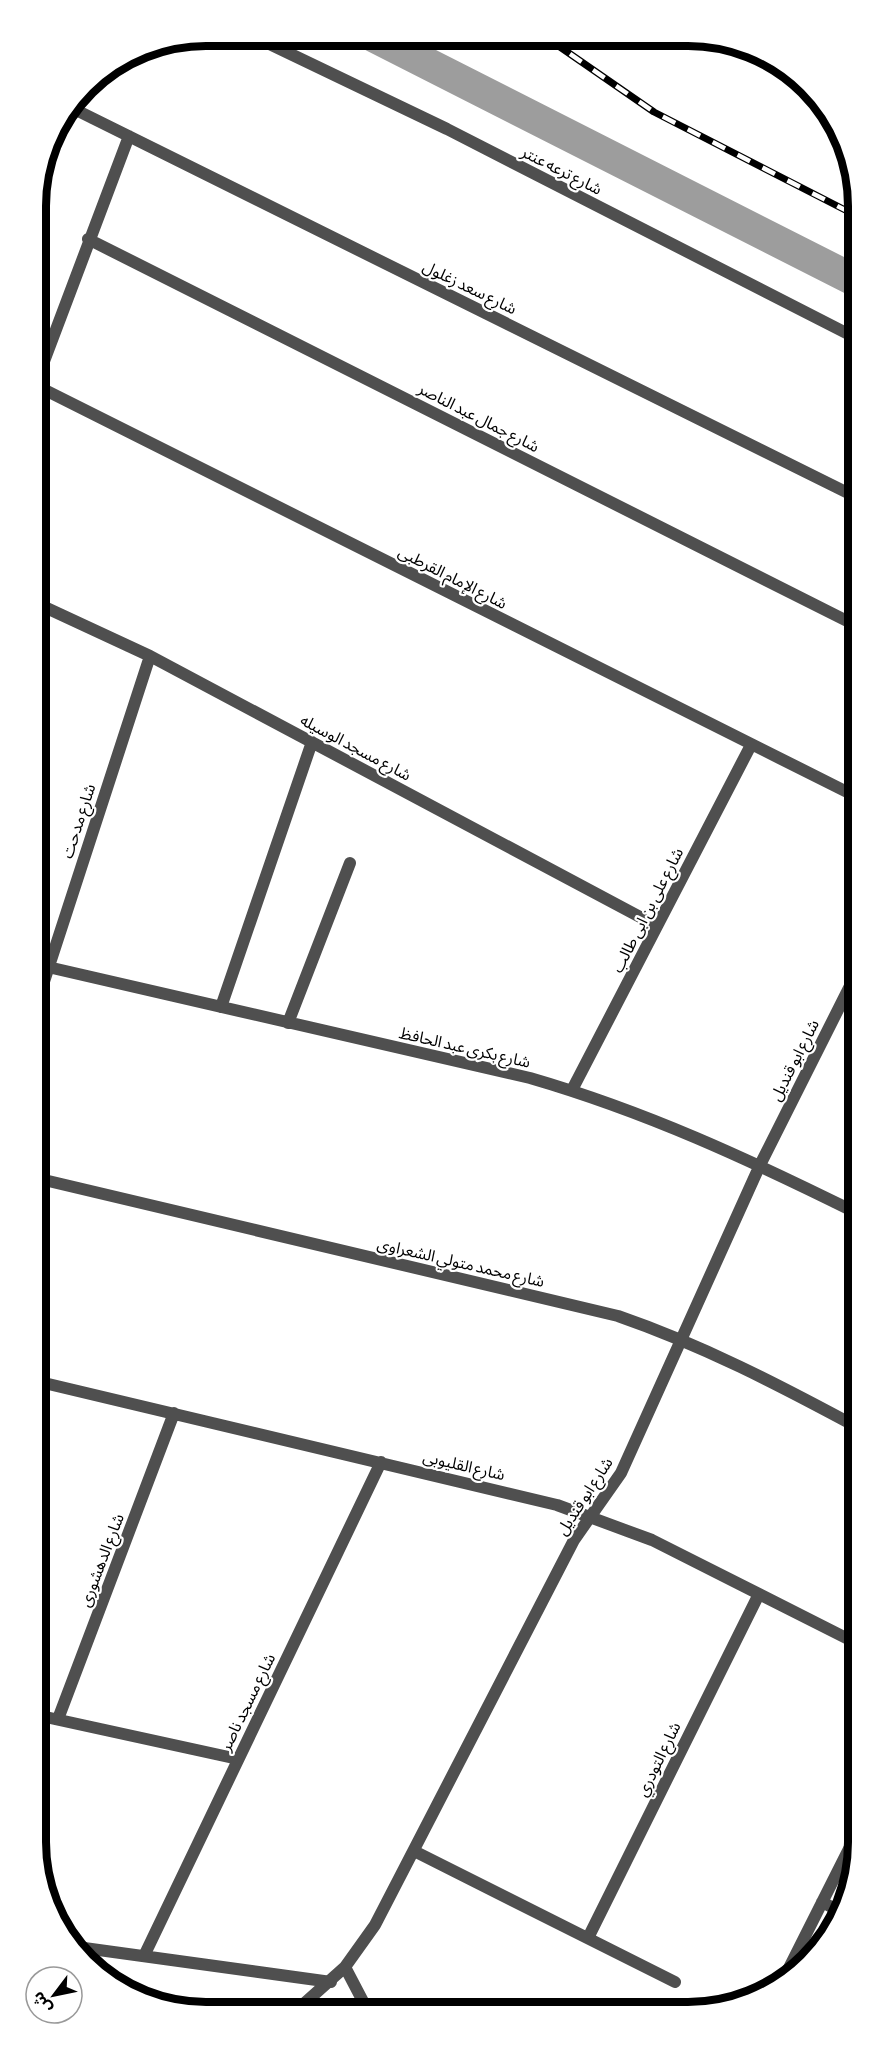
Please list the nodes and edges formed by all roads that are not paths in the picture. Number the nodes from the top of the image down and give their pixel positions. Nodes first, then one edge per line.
1 (274, 46) edge
2 (79, 111) edge
3 (129, 136) junction
4 (88, 239) junction
5 (848, 334) edge
6 (47, 353) edge
7 (47, 391) edge
8 (848, 493) edge
9 (47, 608) edge
10 (848, 621) edge
11 (150, 656) junction
12 (312, 742) junction
13 (751, 745) junction
14 (848, 793) edge
15 (350, 864) dead end
16 (657, 926) junction
17 (48, 967) junction
18 (47, 972) edge
19 (848, 990) edge
20 (221, 1007) junction
21 (288, 1023) junction
22 (572, 1090) junction
23 (760, 1165) junction
24 (46, 1181) edge
25 (848, 1209) edge
26 (681, 1339) junction
27 (46, 1383) edge
28 (174, 1413) junction
29 (848, 1422) edge
30 (381, 1462) junction
31 (590, 1516) junction
32 (759, 1594) junction
33 (848, 1639) edge
34 (46, 1717) edge
35 (58, 1719) junction
36 (238, 1759) junction
37 (848, 1850) edge
38 (414, 1851) junction
39 (822, 1902) junction
40 (834, 1908) edge
41 (588, 1938) junction
42 (87, 1948) edge
43 (144, 1956) junction
44 (790, 1966) edge
45 (345, 1967) junction
46 (331, 1982) junction
47 (675, 1982) dead end
48 (307, 2002) edge
49 (363, 2002) edge

1 - 5 street, شارع ترعه عنتر
2 - 3 street, شارع سعد زغلول
3 - 4 street
3 - 8 street, شارع سعد زغلول
4 - 6 street
4 - 10 street, شارع جمال عبد الناصر
7 - 13 street, شارع الإمام القرطبى
9 - 11 street, شارع مسجد الوسيله
11 - 12 street, شارع مسجد الوسيله
11 - 17 street, شارع مدحت
12 - 16 street, شارع مسجد الوسيله
12 - 20 street
13 - 14 street, شارع الإمام القرطبى
13 - 16 street, شارع على بن ابى طالب
15 - 21 street
16 - 22 street, شارع على بن ابى طالب
17 - 18 street, شارع مدحت
17 - 20 street, شارع بكرى عبد الحافظ
19 - 23 street, شارع ابو قنديل
20 - 21 street, شارع بكرى عبد الحافظ
21 - 22 street, شارع بكرى عبد الحافظ
22 - 23 street, شارع بكرى عبد الحافظ
23 - 25 street, شارع بكرى عبد الحافظ
23 - 26 street, شارع ابو قنديل
24 - 26 street, شارع محمد متولي الشعراوى
26 - 29 street, شارع محمد متولي الشعراوى
26 - 31 street, شارع ابو قنديل
27 - 28 street, شارع القليوبى
28 - 30 street, شارع القليوبى
28 - 35 street, شارع الدهشورى
30 - 31 street, شارع القليوبى
30 - 36 street, شارع مسجد ناصر
31 - 32 street, شارع القليوبى
31 - 38 street, شارع ابو قنديل
32 - 33 street, شارع القليوبى
32 - 41 street, شارع التودري
34 - 35 street
35 - 36 street
36 - 43 street, شارع مسجد ناصر
37 - 39 street
38 - 41 street
38 - 45 street, شارع ابو قنديل
39 - 40 street
39 - 44 street
41 - 47 street
42 - 43 street
43 - 46 street
45 - 46 street, شارع ابو قنديل
45 - 49 street
46 - 48 street, شارع ابو قنديل

